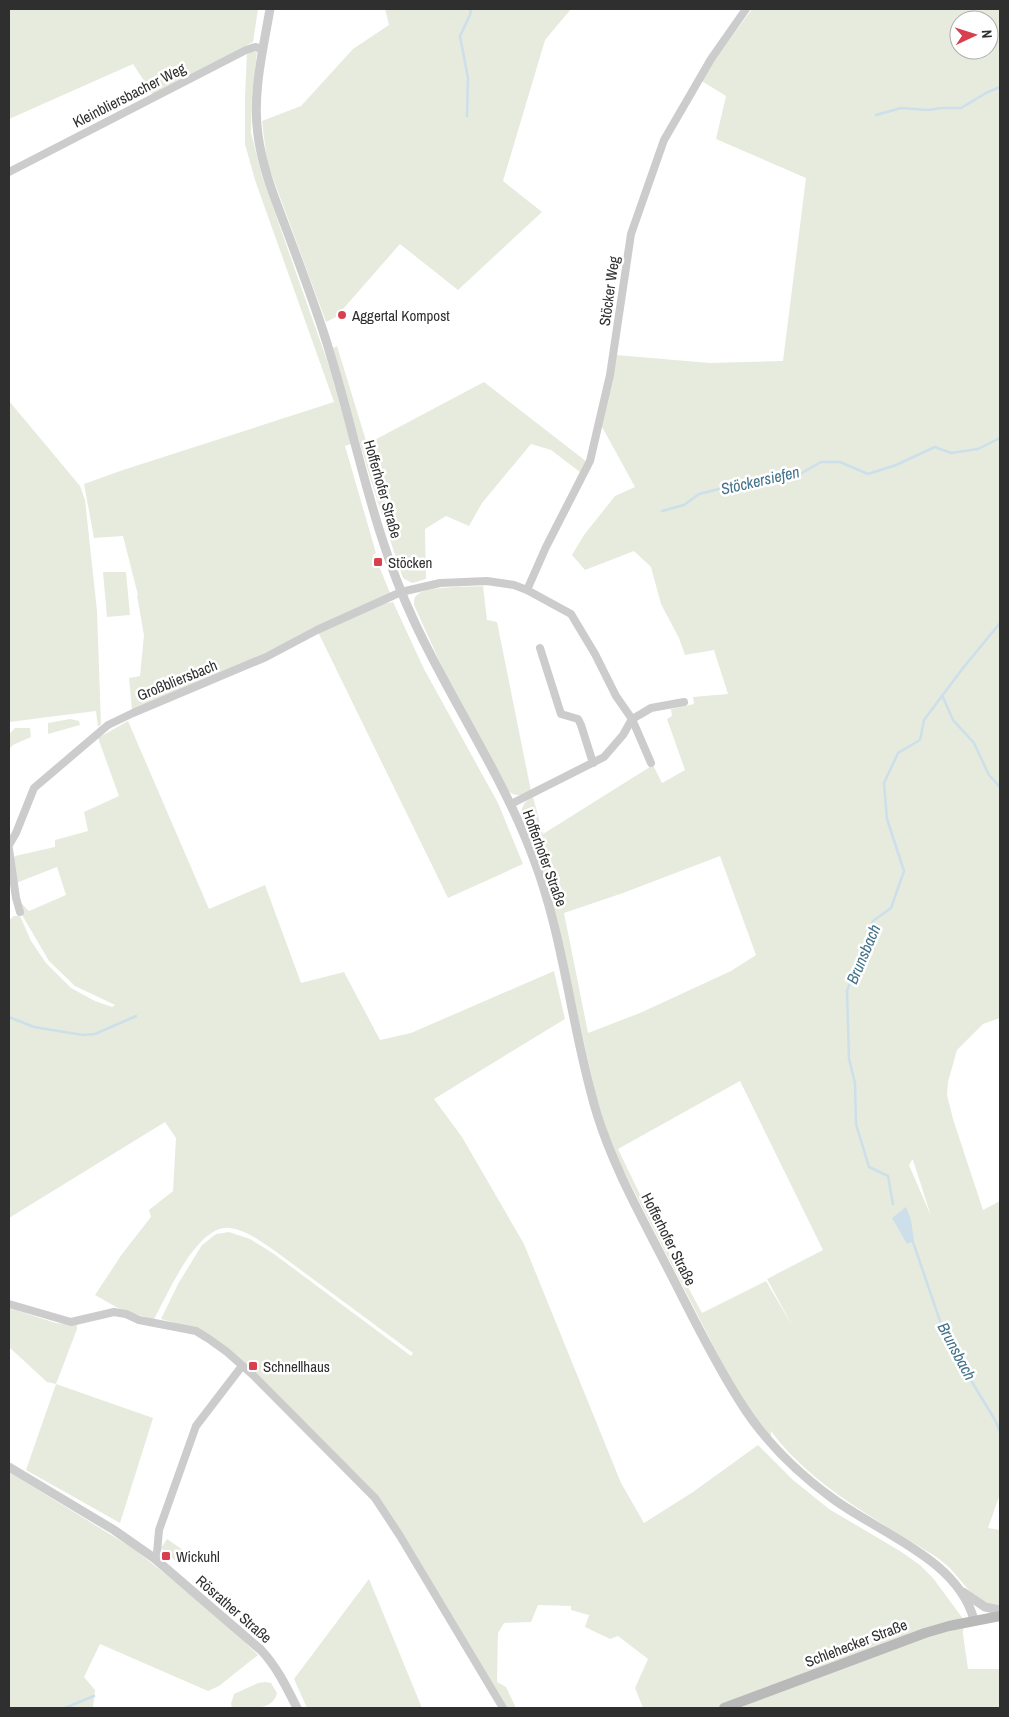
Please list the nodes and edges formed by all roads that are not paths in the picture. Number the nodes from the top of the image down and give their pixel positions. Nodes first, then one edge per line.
1 (270, 9) edge
2 (746, 9) edge
3 (263, 48) junction
4 (9, 172) edge
5 (527, 590) junction
6 (401, 592) junction
7 (540, 648) dead end
8 (684, 702) dead end
9 (632, 719) junction
10 (593, 763) junction
11 (651, 763) dead end
12 (511, 804) junction
13 (9, 845) edge
14 (9, 849) edge
15 (20, 912) dead end
16 (9, 1304) edge
17 (242, 1366) junction
18 (9, 1467) edge
19 (154, 1558) junction
20 (957, 1587) junction
21 (1000, 1610) edge
22 (1000, 1616) edge
23 (974, 1620) junction
24 (297, 1708) edge
25 (503, 1708) edge
26 (724, 1708) edge

1 - 3 street, Hofferhofer Straße
2 - 5 street, Stöcker Weg
3 - 4 street, Kleinbliersbacher Weg
3 - 6 street, Hofferhofer Straße
5 - 6 street
5 - 9 street
6 - 12 street, Hofferhofer Straße
6 - 13 street, Großbliersbach
7 - 10 street
8 - 9 street
9 - 10 street
9 - 11 street
10 - 12 street
12 - 20 street, Hofferhofer Straße
14 - 15 street
16 - 17 street
17 - 19 street
17 - 25 street
18 - 19 street, Rösrather Straße
19 - 24 street, Rösrather Straße
20 - 21 street
20 - 23 street, Hofferhofer Straße
22 - 23 main road, Schlehecker Straße
23 - 26 main road, Schlehecker Straße

